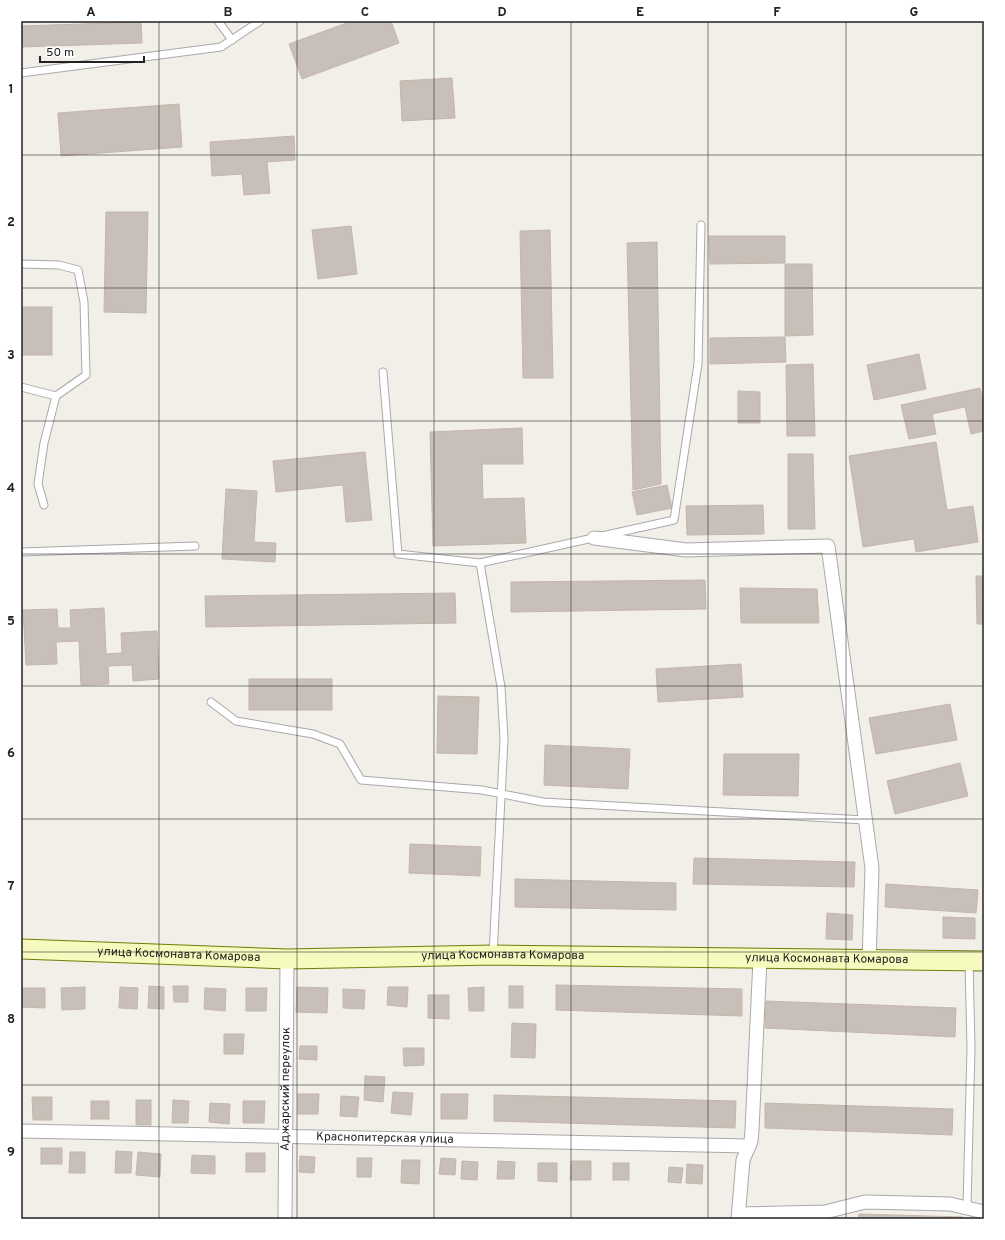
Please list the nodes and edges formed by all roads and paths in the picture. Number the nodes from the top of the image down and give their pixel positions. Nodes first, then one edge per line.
1 (218, 21) edge
2 (260, 21) edge
3 (232, 40) junction
4 (21, 73) edge
5 (701, 225) dead end
6 (21, 264) edge
7 (383, 372) dead end
8 (21, 387) edge
9 (56, 396) junction
10 (44, 505) dead end
11 (594, 538) junction
12 (195, 546) dead end
13 (21, 552) edge
14 (480, 563) junction
15 (211, 702) dead end
16 (501, 794) junction
17 (865, 820) junction
18 (21, 949) edge
19 (493, 955) junction
20 (287, 959) junction
21 (760, 959) junction
22 (869, 961) junction
23 (976, 961) edge
24 (21, 1131) edge
25 (285, 1135) junction
26 (749, 1146) junction
27 (967, 1207) junction
28 (984, 1212) edge
29 (738, 1216) edge
30 (285, 1219) edge

1 - 3 lane
2 - 3 lane
3 - 4 lane
5 - 11 lane
6 - 9 lane
7 - 14 lane
8 - 9 lane
9 - 10 lane
11 - 14 lane
11 - 17 street
12 - 13 lane
14 - 16 lane
15 - 16 lane
16 - 17 lane
16 - 19 lane
17 - 22 street
18 - 20 main road, улица Космонавта Комарова
19 - 20 main road, улица Космонавта Комарова
19 - 21 main road, улица Космонавта Комарова
20 - 25 street, Аджарский переулок
21 - 22 main road, улица Космонавта Комарова
21 - 26 street
22 - 23 main road, улица Космонавта Комарова
23 - 27 lane
24 - 25 street, Краснопитерская улица
25 - 26 street, Краснопитерская улица
25 - 30 street, Аджарский переулок
26 - 29 street
27 - 28 street
27 - 29 street

